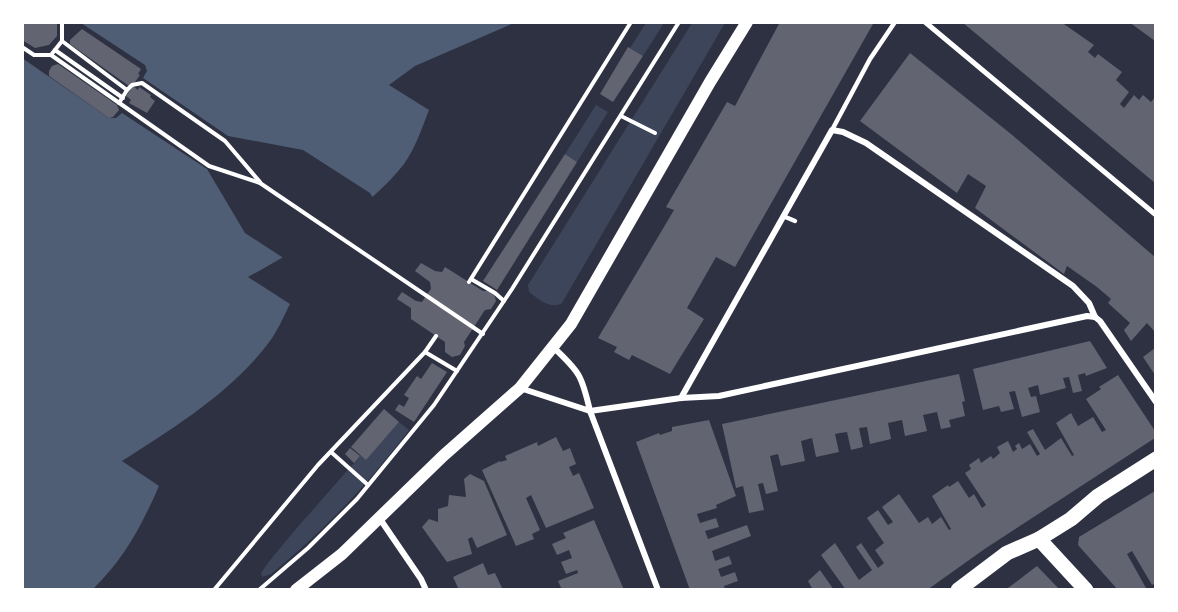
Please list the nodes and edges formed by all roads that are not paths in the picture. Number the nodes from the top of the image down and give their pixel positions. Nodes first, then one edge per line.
1 (747, 22) edge
2 (895, 22) edge
3 (925, 22) edge
4 (832, 130) junction
5 (1155, 215) edge
6 (783, 216) junction
7 (795, 221) dead end
8 (1095, 317) junction
9 (553, 347) junction
10 (520, 388) junction
11 (681, 398) junction
12 (1155, 402) edge
13 (590, 411) junction
14 (1155, 459) edge
15 (380, 519) junction
16 (1039, 540) junction
17 (296, 590) edge
18 (426, 590) edge
19 (658, 590) edge
20 (958, 590) edge
21 (1086, 590) edge

1 - 9 main road
2 - 4 lane
3 - 5 street
4 - 6 street
4 - 8 street
6 - 7 lane
6 - 11 street
8 - 11 street
8 - 12 street
9 - 10 main road
9 - 13 street
10 - 13 street
10 - 15 main road
11 - 13 street
13 - 19 street
14 - 16 main road
15 - 17 main road
15 - 18 street
16 - 20 main road
16 - 21 main road

